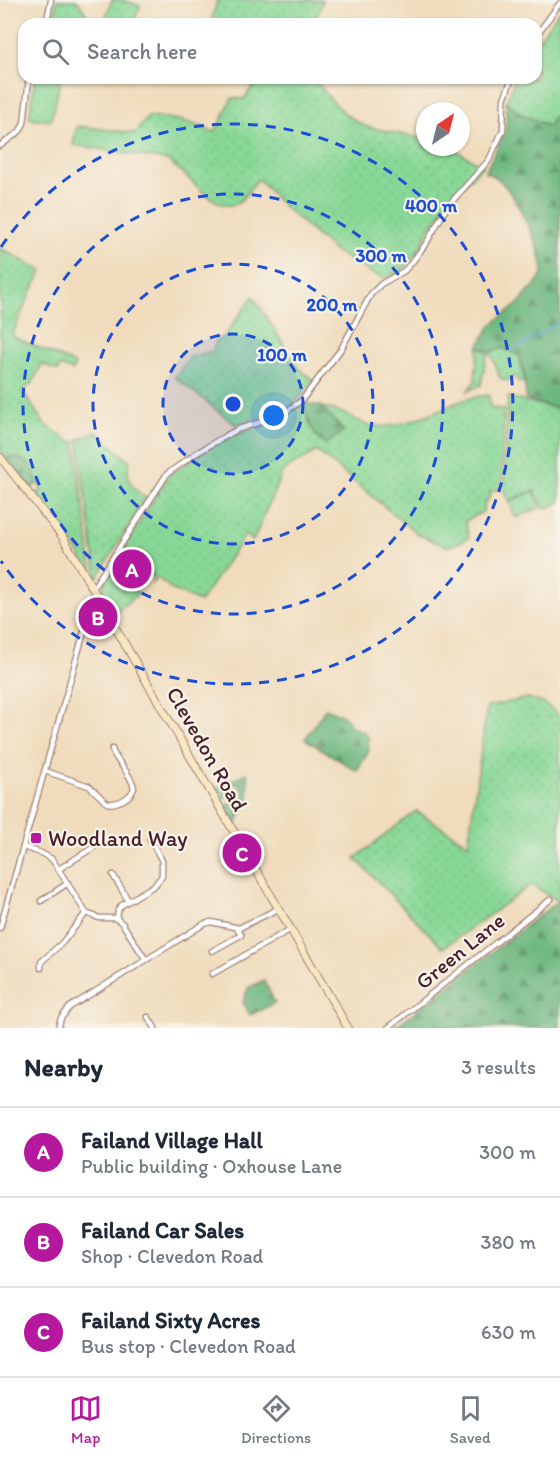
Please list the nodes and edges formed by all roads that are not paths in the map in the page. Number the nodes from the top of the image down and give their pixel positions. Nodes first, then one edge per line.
1 (51, 0) edge
2 (560, 3) edge
3 (47, 18) edge
4 (542, 28) edge
5 (28, 84) edge
6 (510, 84) edge
7 (0, 146) edge
8 (0, 457) edge
9 (96, 592) junction
10 (112, 749) dead end
11 (45, 771) junction
12 (108, 804) junction
13 (107, 810) dead end
14 (153, 841) dead end
15 (23, 847) junction
16 (94, 847) dead end
17 (59, 869) junction
18 (116, 877) dead end
19 (68, 884) junction
20 (551, 899) dead end
21 (128, 900) junction
22 (41, 901) dead end
23 (280, 908) junction
24 (86, 913) junction
25 (117, 919) junction
26 (0, 928) edge
27 (237, 928) junction
28 (291, 929) junction
29 (212, 951) dead end
30 (146, 960) junction
31 (41, 968) dead end
32 (212, 974) dead end
33 (157, 1018) dead end
34 (58, 1028) edge
35 (155, 1028) edge
36 (348, 1028) edge
37 (388, 1028) edge

1 - 3 street
2 - 4 street
5 - 7 street
6 - 9 street
8 - 9 main road, Clevedon Road
9 - 11 street
9 - 23 main road, Clevedon Road
10 - 12 street
11 - 12 street
11 - 15 street
12 - 13 street
14 - 21 street
15 - 17 street
15 - 26 street
16 - 17 street
17 - 19 street
18 - 21 street
19 - 22 street
19 - 24 street
20 - 37 street, Green Lane
21 - 25 street
23 - 27 street
23 - 28 main road, Clevedon Road
24 - 25 street
24 - 31 street
25 - 30 street
27 - 29 street
27 - 30 street
28 - 32 street
28 - 36 main road, Clevedon Road
30 - 34 street
33 - 35 street

